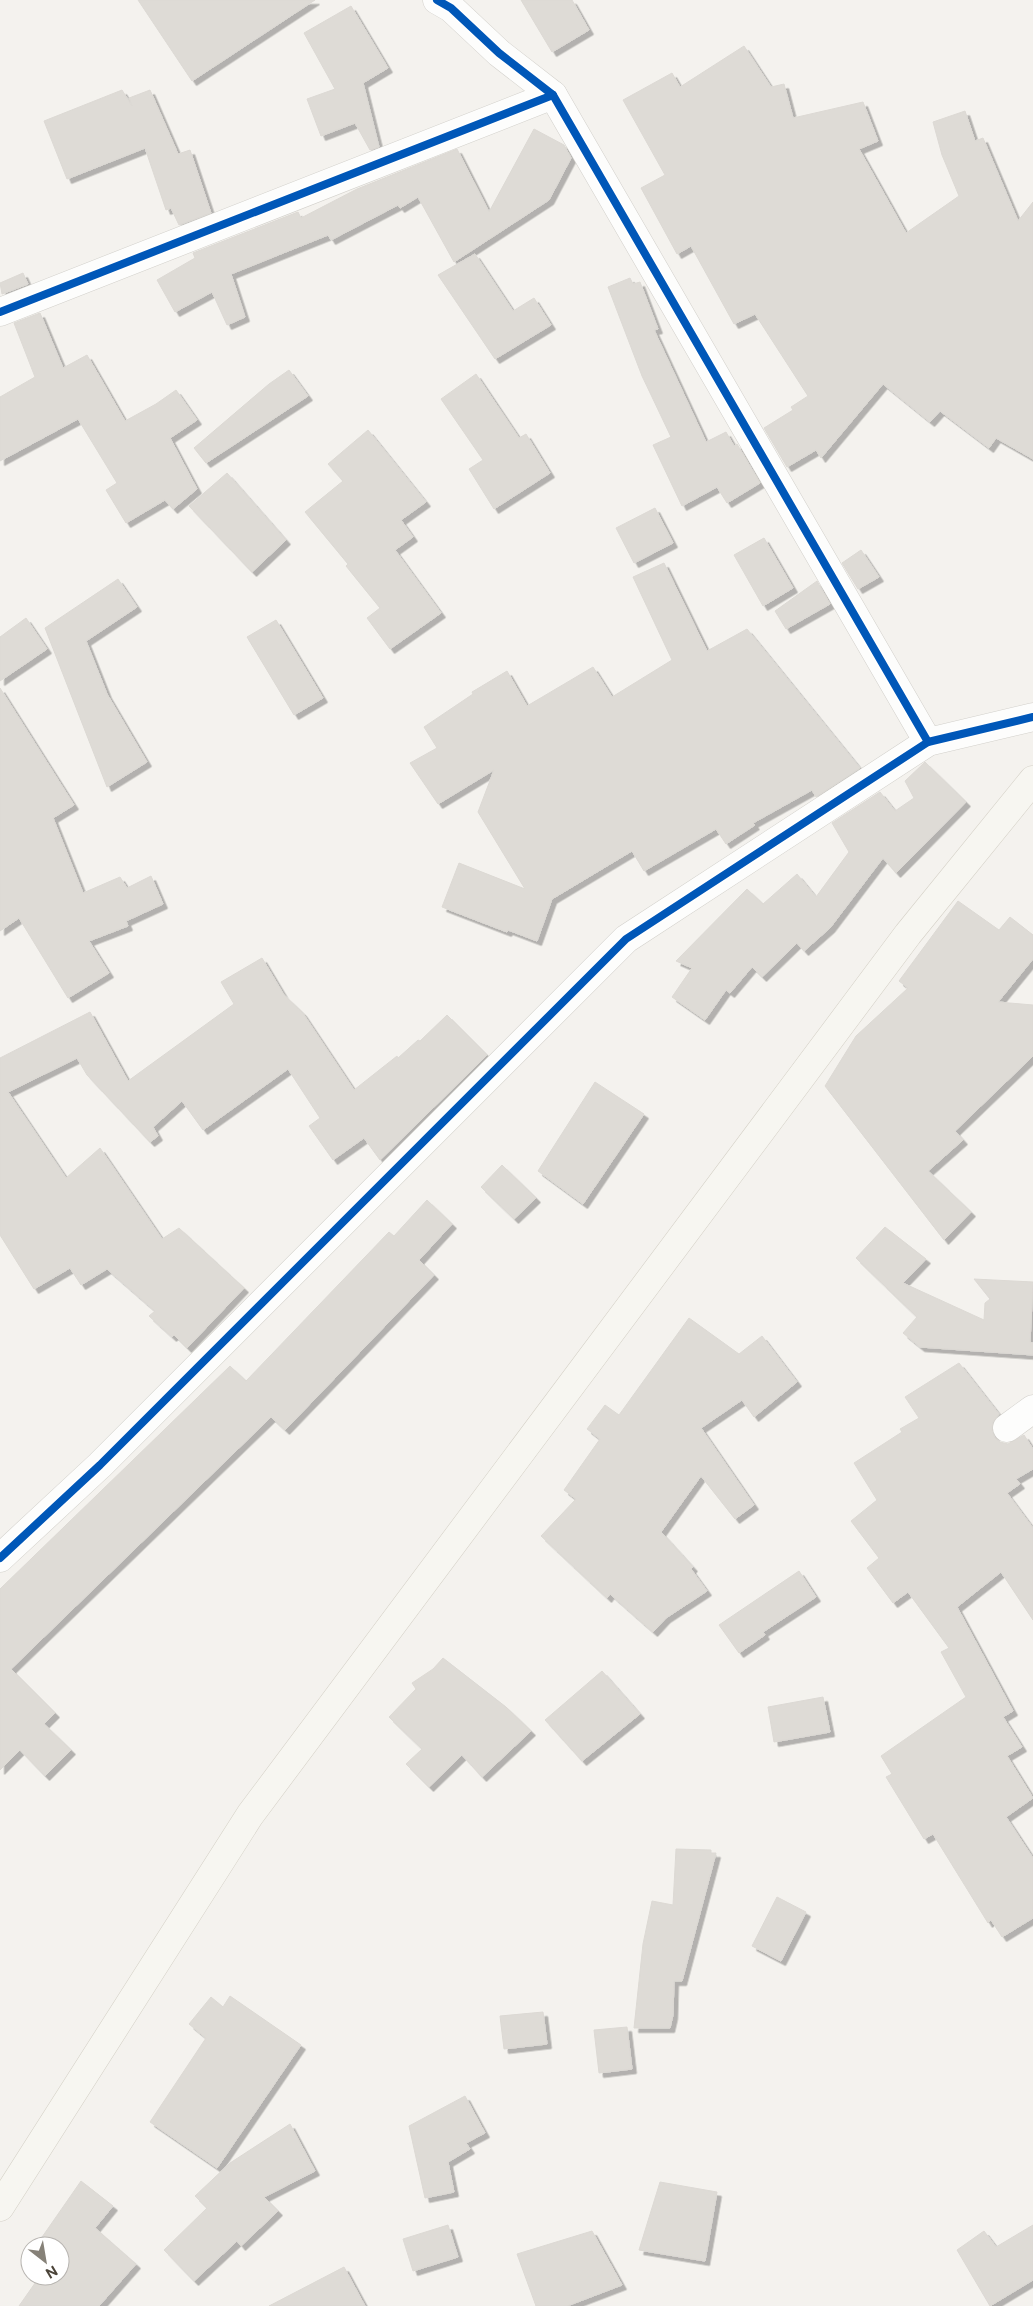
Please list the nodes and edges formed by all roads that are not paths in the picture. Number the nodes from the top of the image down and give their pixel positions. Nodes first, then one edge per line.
1 (437, 0) edge
2 (553, 95) junction
3 (0, 312) edge
4 (1033, 717) edge
5 (928, 742) junction
6 (1033, 780) edge
7 (1033, 1409) edge
8 (1007, 1428) dead end
9 (0, 1558) edge
10 (0, 2207) edge

1 - 2 street
2 - 3 street
2 - 5 street
4 - 5 street
5 - 9 street
6 - 10 main road
7 - 8 street

